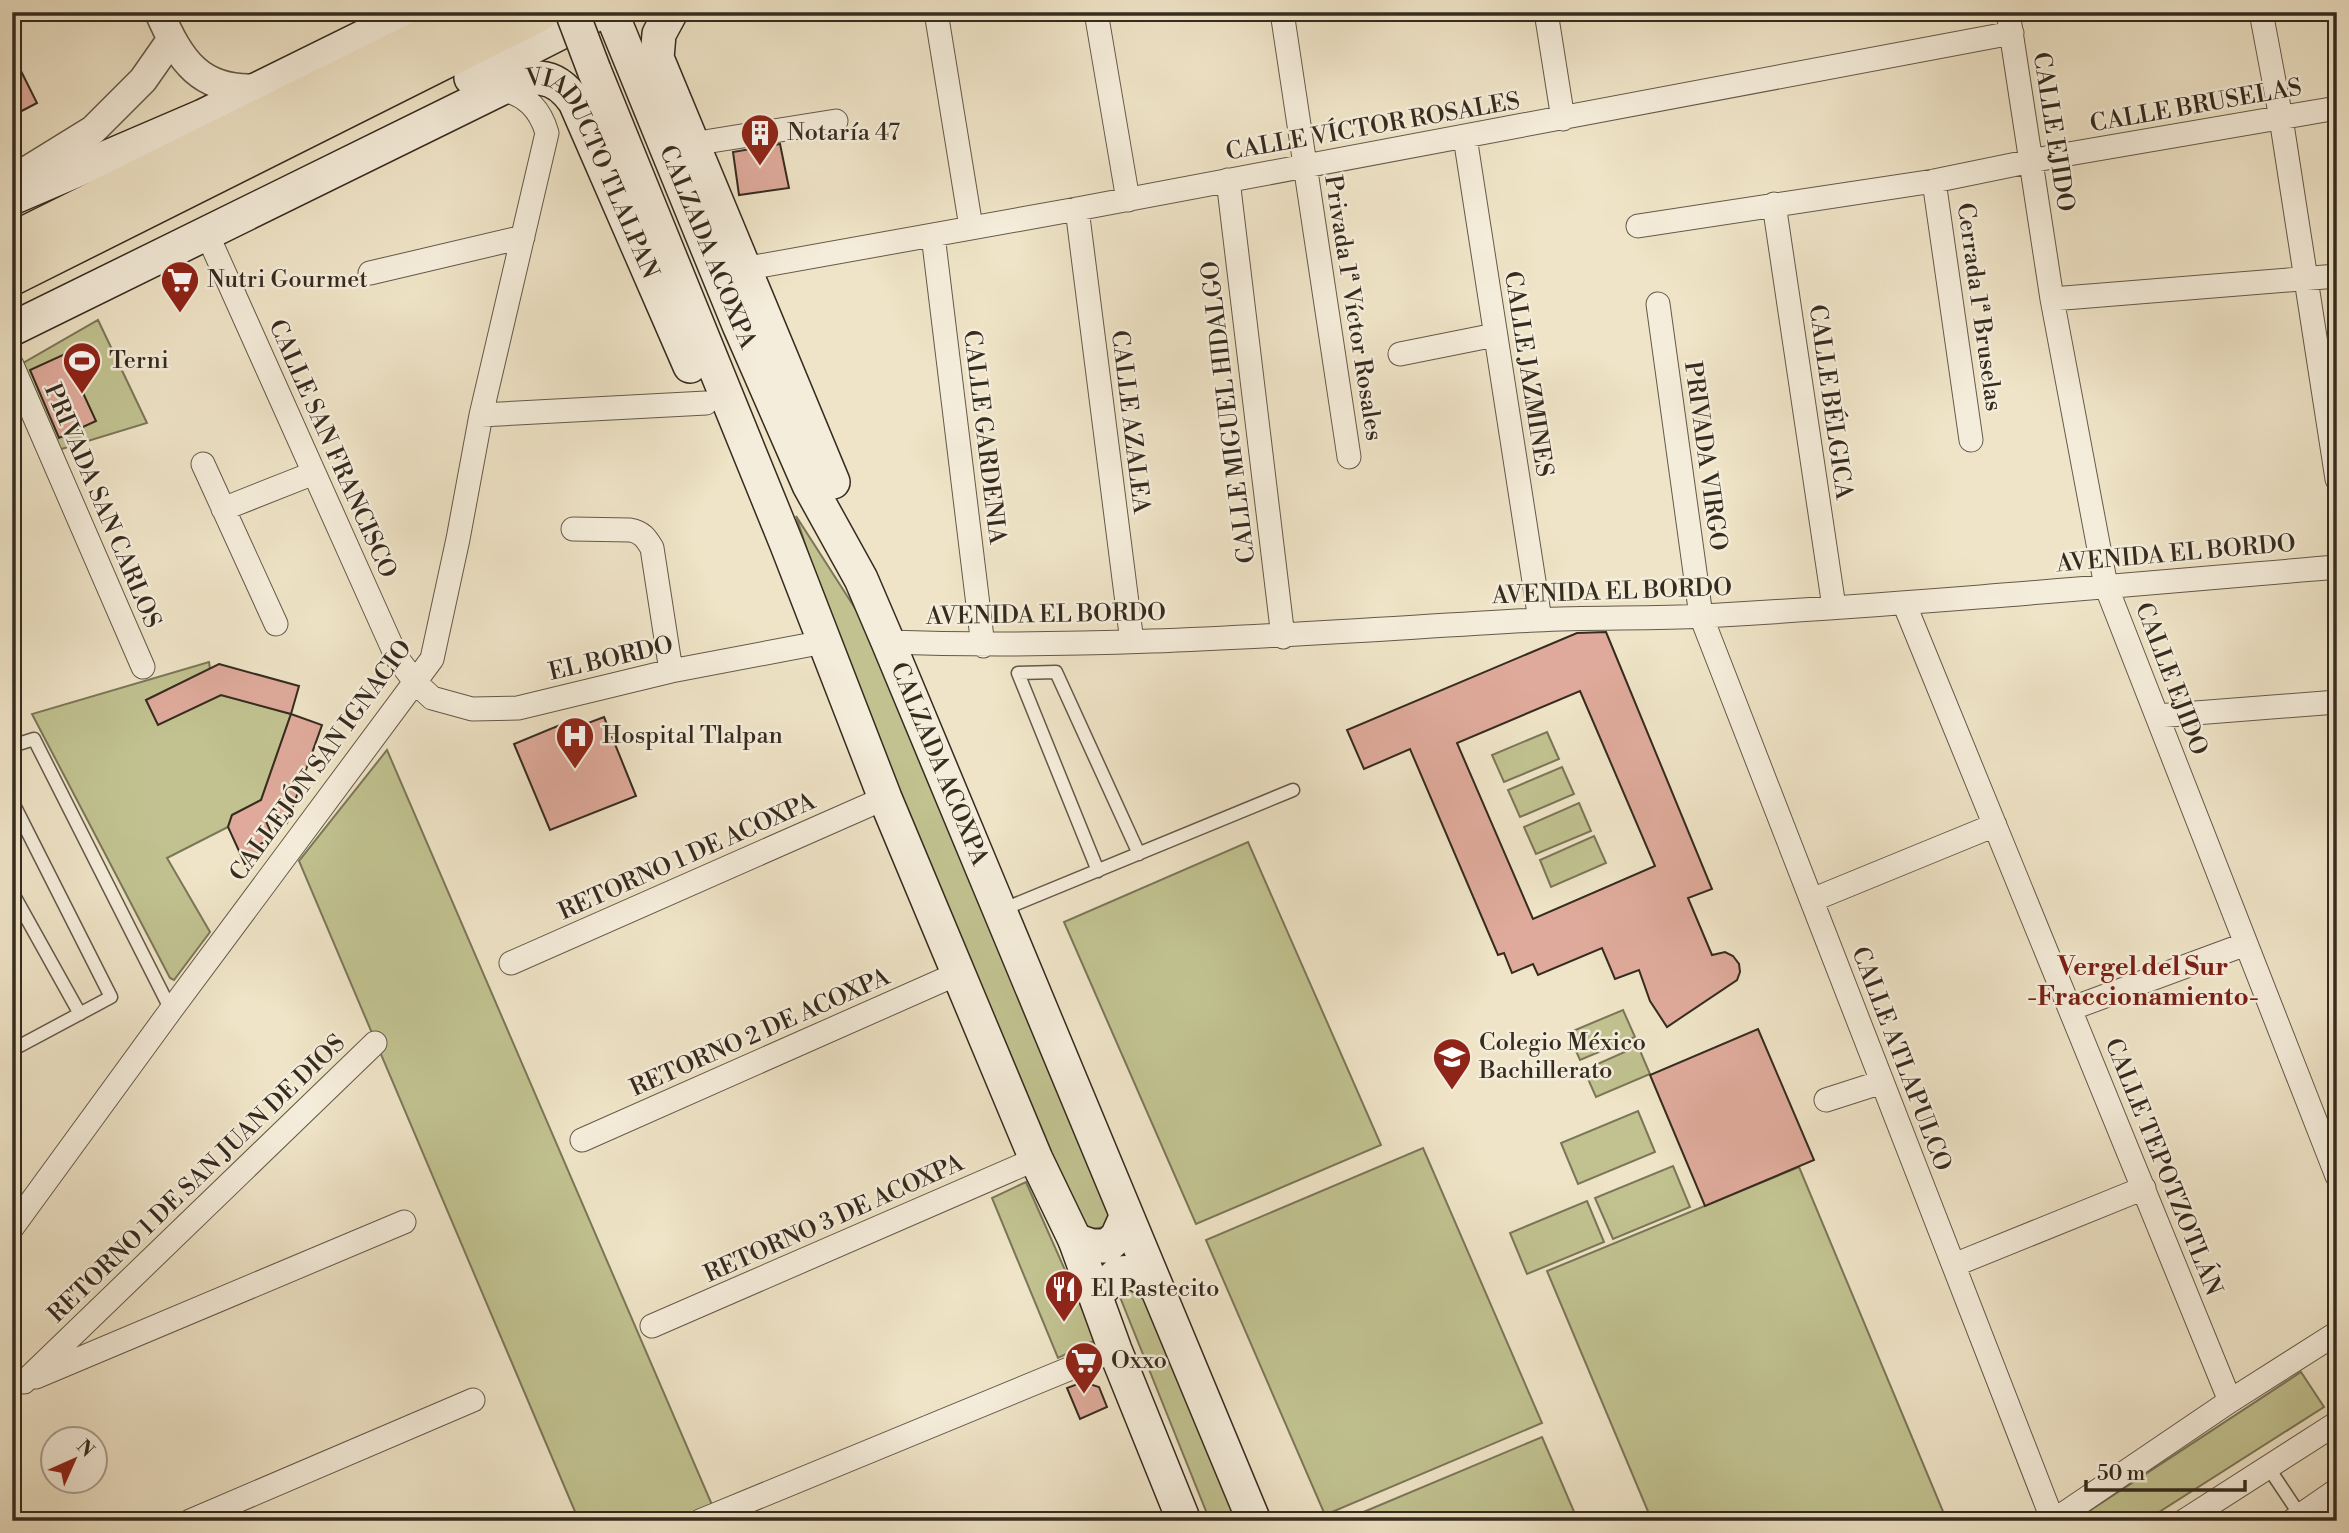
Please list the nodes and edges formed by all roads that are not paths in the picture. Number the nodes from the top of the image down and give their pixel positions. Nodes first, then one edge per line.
1 (368, 12) edge
2 (476, 12) edge
3 (539, 12) edge
4 (572, 12) edge
5 (602, 12) edge
6 (611, 12) edge
7 (671, 12) edge
8 (936, 12) edge
9 (1097, 12) edge
10 (1282, 12) edge
11 (1546, 12) edge
12 (2260, 12) edge
13 (407, 16) edge
14 (2010, 23) edge
15 (169, 25) edge
16 (260, 88) junction
17 (500, 89) junction
18 (2337, 108) edge
19 (2281, 118) junction
20 (1563, 119) junction
21 (836, 121) dead end
22 (547, 133) junction
23 (1465, 137) junction
24 (593, 142) junction
25 (692, 144) junction
26 (2031, 161) junction
27 (1306, 166) junction
28 (330, 170) junction
29 (12, 180) edge
30 (1228, 180) junction
31 (1934, 181) junction
32 (12, 198) edge
33 (1128, 200) junction
34 (1774, 204) junction
35 (1077, 209) junction
36 (1638, 226) dead end
37 (971, 227) junction
38 (207, 234) junction
39 (933, 235) junction
40 (523, 237) junction
41 (12, 242) edge
42 (743, 270) junction
43 (370, 273) dead end
44 (12, 276) edge
45 (2337, 276) edge
46 (2307, 278) junction
47 (2052, 299) junction
48 (1658, 304) dead end
49 (12, 329) edge
50 (1495, 335) junction
51 (1400, 354) dead end
52 (12, 365) edge
53 (706, 402) junction
54 (481, 415) junction
55 (1971, 440) dead end
56 (1349, 457) dead end
57 (203, 464) dead end
58 (314, 472) junction
59 (2337, 479) edge
60 (223, 509) junction
61 (573, 529) dead end
62 (2337, 567) edge
63 (860, 579) junction
64 (2106, 586) junction
65 (1904, 603) junction
66 (1834, 607) junction
67 (1701, 616) junction
68 (1540, 620) junction
69 (276, 624) dead end
70 (1283, 637) junction
71 (824, 642) junction
72 (888, 642) junction
73 (1132, 642) junction
74 (983, 646) junction
75 (143, 667) dead end
76 (671, 671) junction
77 (416, 683) junction
78 (2337, 702) edge
79 (2157, 716) junction
80 (12, 746) edge
81 (1293, 790) dead end
82 (885, 798) junction
83 (12, 801) edge
84 (1995, 825) junction
85 (1139, 854) junction
86 (1098, 871) junction
87 (12, 892) edge
88 (1812, 900) junction
89 (999, 911) junction
90 (2246, 944) junction
91 (511, 963) dead end
92 (959, 973) junction
93 (2070, 1009) junction
94 (171, 1010) junction
95 (80, 1014) junction
96 (375, 1043) dead end
97 (12, 1050) edge
98 (1882, 1082) junction
99 (1826, 1100) dead end
100 (582, 1140) dead end
101 (1036, 1159) junction
102 (2337, 1176) edge
103 (2144, 1188) junction
104 (1126, 1217) junction
105 (404, 1222) dead end
106 (12, 1227) edge
107 (1075, 1240) junction
108 (1954, 1265) junction
109 (1155, 1286) junction
110 (1096, 1294) junction
111 (652, 1326) dead end
112 (2337, 1334) edge
113 (1115, 1350) junction
114 (18, 1384) edge
115 (473, 1400) dead end
116 (2230, 1401) junction
117 (2337, 1423) edge
118 (2268, 1466) junction
119 (2337, 1490) edge
120 (2297, 1519) edge
121 (190, 1521) edge
122 (700, 1521) edge
123 (1184, 1521) edge
124 (1254, 1521) edge
125 (2053, 1521) edge
126 (2184, 1521) edge

1 - 13 main road
2 - 41 highway
3 - 44 highway
4 - 71 main road, CALZADA ACOXPA, bridge
5 - 28 main road
6 - 63 main road, CALZADA ACOXPA
7 - 25 main road
8 - 37 street
9 - 33 street
10 - 27 street, Privada 1ª Víctor Rosales
11 - 20 street
12 - 19 street
13 - 16 main road
14 - 20 street, CALLE VÍCTOR ROSALES
14 - 26 street, CALLE EJIDO
15 - 16 street
15 - 29 street
16 - 32 main road
17 - 22 street
17 - 24 main road, VIADUCTO TLALPAN
17 - 28 main road, VIADUCTO TLALPAN
18 - 19 street, CALLE BRUSELAS
19 - 26 street, CALLE BRUSELAS
19 - 46 street
20 - 23 street, CALLE VÍCTOR ROSALES
21 - 25 street
22 - 24 street
22 - 40 street, CALLEJÓN SAN IGNACIO
23 - 27 street, CALLE VÍCTOR ROSALES
23 - 50 street, CALLE JAZMINES
24 - 53 main road, VIADUCTO TLALPAN
25 - 42 main road
26 - 31 street, CALLE BRUSELAS
26 - 47 street, CALLE EJIDO
27 - 30 street, CALLE VÍCTOR ROSALES
27 - 56 street, Privada 1ª Víctor Rosales
28 - 38 main road, VIADUCTO TLALPAN
30 - 33 street, CALLE VÍCTOR ROSALES
30 - 70 street, CALLE MIGUEL HIDALGO
31 - 34 street, CALLE BRUSELAS
31 - 55 street, Cerrada 1ª Bruselas
33 - 35 street, CALLE VÍCTOR ROSALES
34 - 36 street, CALLE BRUSELAS
34 - 66 street, CALLE BÉLGICA
35 - 37 street, CALLE VÍCTOR ROSALES
35 - 73 street, CALLE AZALEA
37 - 39 street, CALLE VÍCTOR ROSALES
38 - 49 main road, VIADUCTO TLALPAN
38 - 58 street, CALLE SAN FRANCISCO
39 - 42 street, CALLE VÍCTOR ROSALES
39 - 74 street, CALLE GARDENIA
40 - 43 street
40 - 54 street, CALLEJÓN SAN IGNACIO
42 - 63 main road
45 - 46 street
46 - 47 street
46 - 59 street
47 - 64 street, CALLE EJIDO
48 - 67 street, PRIVADA VIRGO
50 - 51 street
50 - 68 street, CALLE JAZMINES
52 - 75 street, PRIVADA SAN CARLOS
53 - 54 street
53 - 71 main road, VIADUCTO TLALPAN
54 - 77 street, CALLEJÓN SAN IGNACIO
57 - 60 street
58 - 60 street
58 - 77 street, CALLE SAN FRANCISCO
60 - 69 street
61 - 76 street
62 - 64 street, AVENIDA EL BORDO
63 - 72 main road, CALZADA ACOXPA
64 - 65 street, AVENIDA EL BORDO
64 - 79 street, CALLE EJIDO
65 - 66 street, AVENIDA EL BORDO
65 - 84 street, CALLE TEPOTZOTLÁN
66 - 67 street, AVENIDA EL BORDO
67 - 68 street, AVENIDA EL BORDO
67 - 88 street, CALLE ATLAPULCO
68 - 70 street, AVENIDA EL BORDO
70 - 73 street, AVENIDA EL BORDO
71 - 76 street, EL BORDO
71 - 82 main road, CALZADA ACOXPA
72 - 74 street, AVENIDA EL BORDO
72 - 89 main road, CALZADA ACOXPA
73 - 74 street, AVENIDA EL BORDO
76 - 77 street, EL BORDO
77 - 94 street, CALLEJÓN SAN IGNACIO
78 - 79 street
79 - 90 street, CALLE EJIDO
80 - 94 lane
81 - 85 lane
82 - 91 street, RETORNO 1 DE ACOXPA
82 - 92 main road, CALZADA ACOXPA
83 - 95 lane
84 - 88 street
84 - 93 street, CALLE TEPOTZOTLÁN
85 - 86 lane
85 - 86 lane
86 - 89 lane
87 - 95 lane
88 - 98 street, CALLE ATLAPULCO
89 - 104 main road, CALZADA ACOXPA
90 - 93 street
90 - 102 street, CALLE EJIDO
92 - 100 street, RETORNO 2 DE ACOXPA
92 - 101 main road, CALZADA ACOXPA
93 - 103 street, CALLE TEPOTZOTLÁN
94 - 106 street, CALLEJÓN SAN IGNACIO
95 - 97 lane
96 - 114 street, RETORNO 1 DE SAN JUAN DE DIOS
98 - 99 street
98 - 108 street, CALLE ATLAPULCO
101 - 107 main road, CALZADA ACOXPA
101 - 111 street, RETORNO 3 DE ACOXPA
103 - 108 street
103 - 116 street, CALLE TEPOTZOTLÁN
104 - 107 main road
104 - 109 main road, CALZADA ACOXPA
105 - 114 street
107 - 110 main road, CALZADA ACOXPA
108 - 125 street, CALLE ATLAPULCO
109 - 110 main road
109 - 124 main road, CALZADA ACOXPA
110 - 113 main road, CALZADA ACOXPA
112 - 116 street
113 - 122 street
113 - 123 main road, CALZADA ACOXPA
115 - 121 street
116 - 125 street
117 - 118 street
118 - 120 lane
118 - 126 street
119 - 120 street

